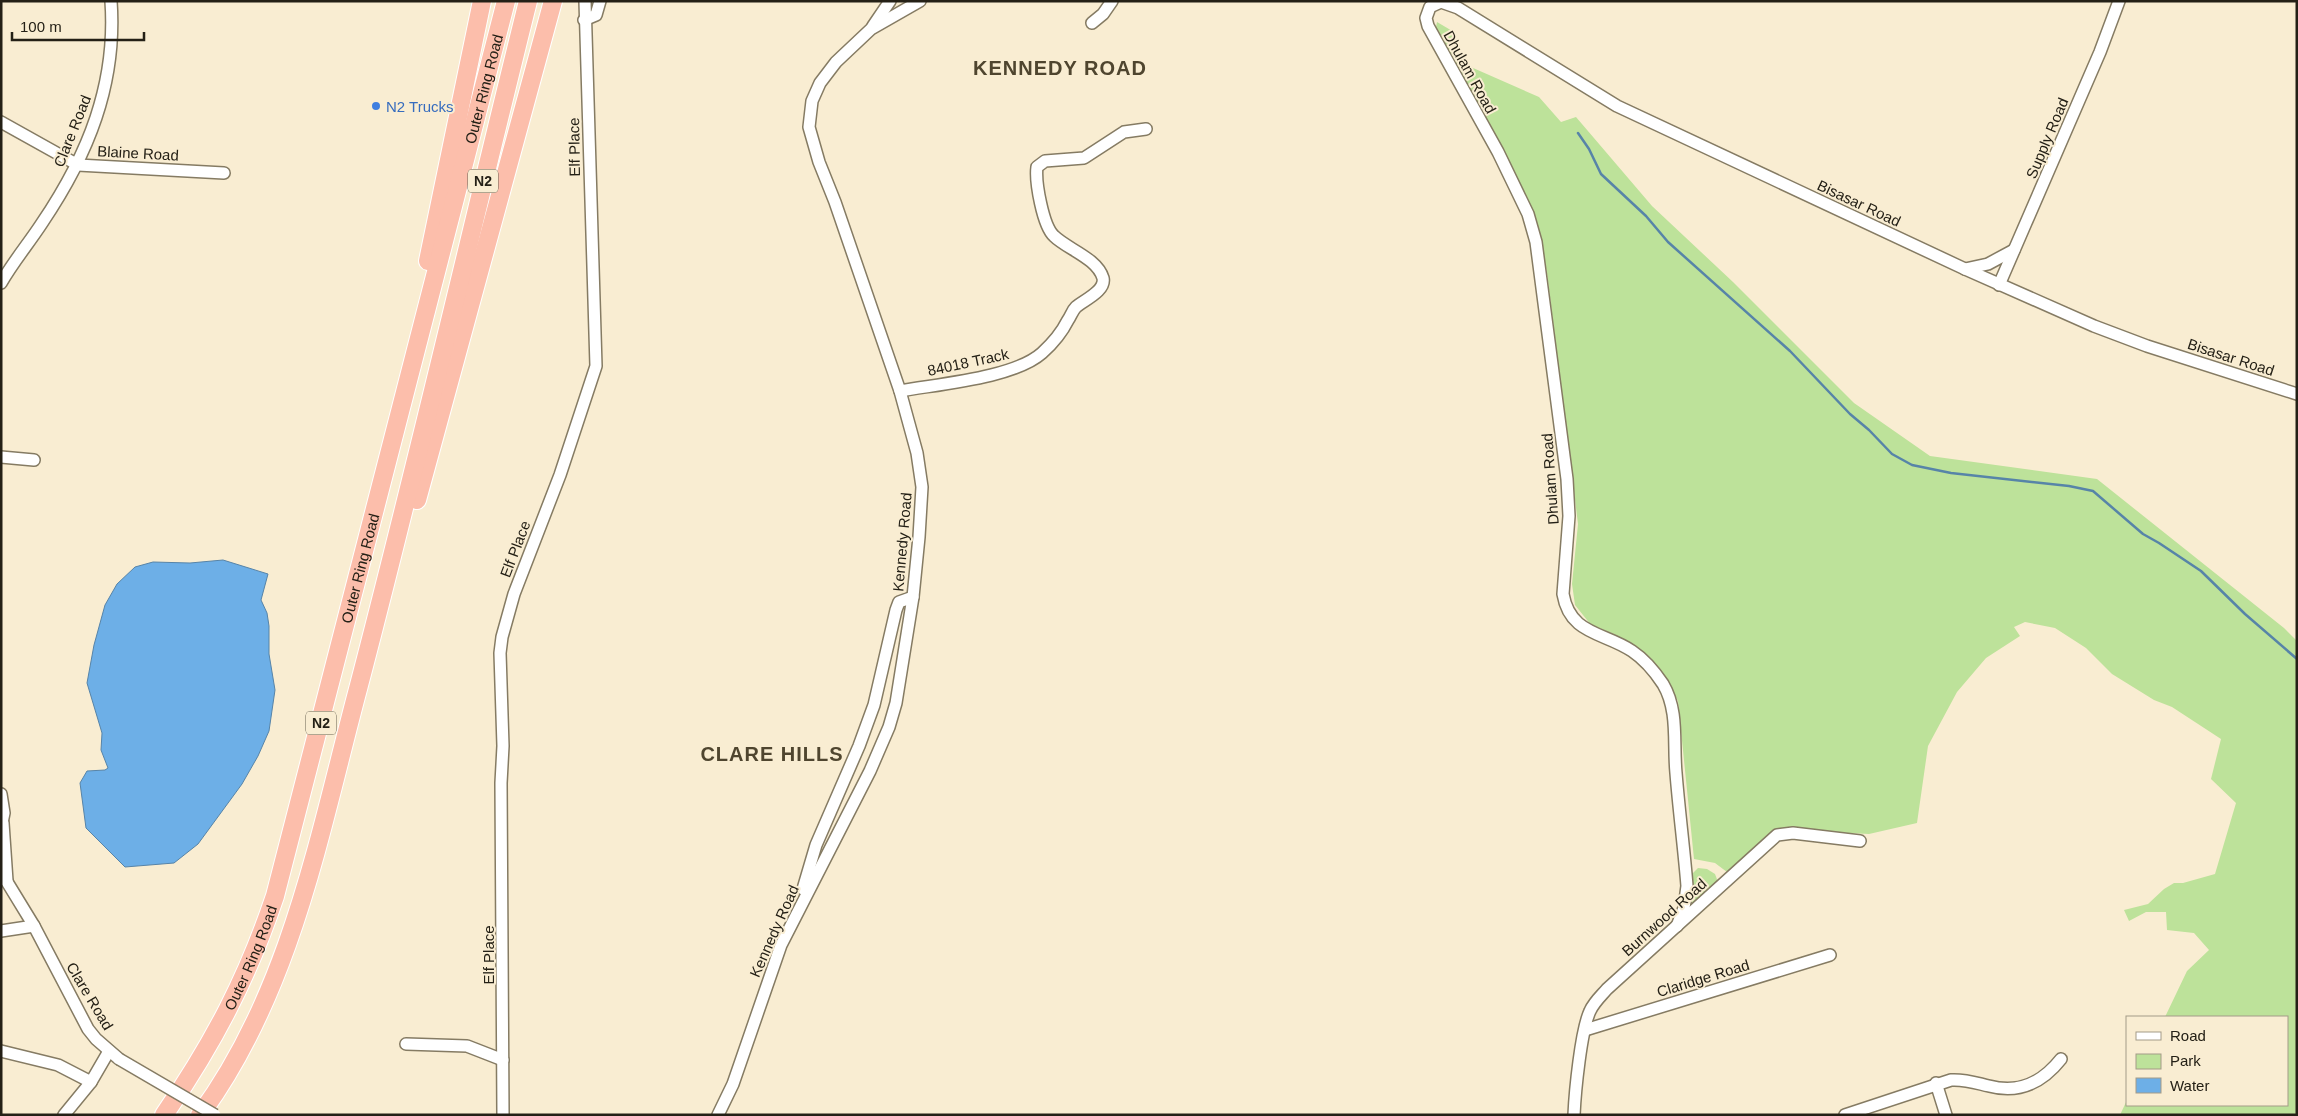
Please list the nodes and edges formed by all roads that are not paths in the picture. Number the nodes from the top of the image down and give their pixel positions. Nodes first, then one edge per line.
1 (111, 1) edge
2 (482, 1) edge
3 (506, 1) edge
4 (528, 1) edge
5 (552, 1) edge
6 (584, 1) edge
7 (600, 1) edge
8 (890, 1) edge
9 (920, 1) edge
10 (1112, 1) edge
11 (2119, 1) edge
12 (1431, 3) edge
13 (584, 20) junction
14 (1092, 23) dead end
15 (871, 29) junction
16 (1, 122) edge
17 (1146, 129) dead end
18 (78, 165) junction
19 (224, 173) dead end
20 (2014, 250) junction
21 (1965, 269) junction
22 (3, 278) edge
23 (1999, 285) junction
24 (426, 311) junction
25 (900, 391) junction
26 (2297, 394) edge
27 (1, 457) edge
28 (34, 460) dead end
29 (381, 597) junction
30 (913, 597) junction
31 (1, 794) edge
32 (2, 826) edge
33 (1860, 841) dead end
34 (4, 877) edge
35 (804, 897) junction
36 (34, 926) junction
37 (1677, 926) junction
38 (1, 931) edge
39 (1830, 954) dead end
40 (1585, 1030) junction
41 (406, 1044) dead end
42 (1, 1051) edge
43 (109, 1051) junction
44 (2061, 1059) dead end
45 (504, 1060) junction
46 (90, 1082) junction
47 (1936, 1084) junction
48 (64, 1115) edge
49 (164, 1115) edge
50 (200, 1115) edge
51 (215, 1115) edge
52 (503, 1115) edge
53 (718, 1115) edge
54 (1574, 1115) edge
55 (1845, 1115) edge
56 (1946, 1115) edge

1 - 18 street, Clare Road
2 - 24 highway
3 - 24 highway, Outer Ring Road / N2
4 - 29 highway, Outer Ring Road / N2
5 - 29 highway
6 - 13 street, Elf Place
7 - 13 street
8 - 15 street
9 - 15 street, Kennedy Road
10 - 14 street
11 - 20 street, Supply Road
12 - 21 street, Bisasar Road
12 - 37 street, Dhulam Road
13 - 45 street, Elf Place
15 - 25 street, Kennedy Road
16 - 18 street, Blaine Road
17 - 25 street, 84018 Track
18 - 19 street, Blaine Road
18 - 22 street, Clare Road
20 - 21 street
20 - 23 street, Supply Road
21 - 23 street, Bisasar Road
23 - 26 street, Bisasar Road
24 - 49 highway, Outer Ring Road / N2
25 - 30 street, Kennedy Road
27 - 28 street
29 - 50 highway, Outer Ring Road / N2
30 - 35 street, Kennedy Road
30 - 35 street
31 - 32 street
32 - 34 street
33 - 37 street, Burnwood Road
34 - 36 street, Clare Road
35 - 53 street, Kennedy Road
36 - 38 street
36 - 43 street, Clare Road
37 - 40 street, Burnwood Road
39 - 40 street, Claridge Road
40 - 54 street, Burnwood Road
41 - 45 street
42 - 46 street
43 - 46 street
43 - 51 street, Clare Road, bridge
44 - 47 street
45 - 52 street, Elf Place
46 - 48 street
47 - 55 street
47 - 56 street

